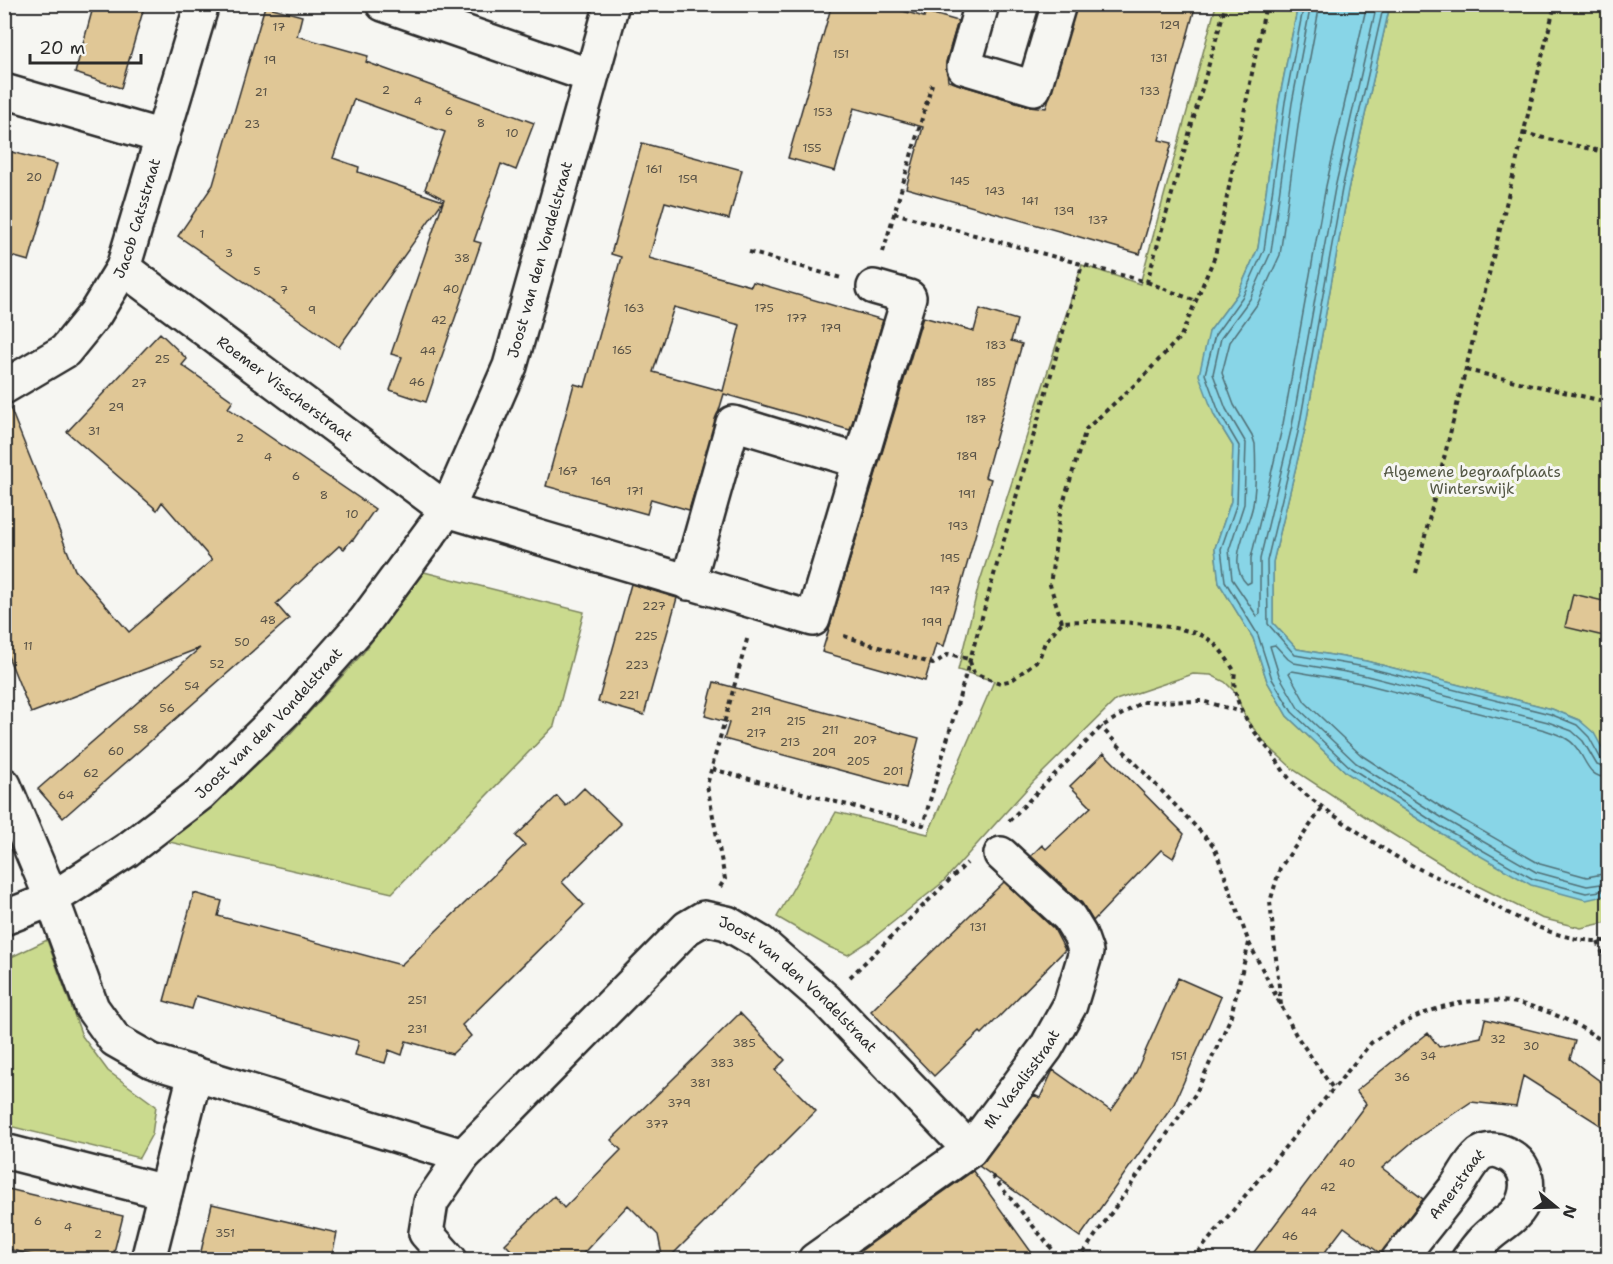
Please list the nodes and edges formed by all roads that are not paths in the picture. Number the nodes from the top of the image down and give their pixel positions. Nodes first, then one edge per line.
1 (202, 4) edge
2 (383, 4) edge
3 (612, 4) edge
4 (982, 4) edge
5 (1059, 4) edge
6 (591, 76) junction
7 (4, 91) edge
8 (163, 137) junction
9 (123, 268) junction
10 (874, 287) road end
11 (4, 387) edge
12 (859, 461) junction
13 (447, 510) junction
14 (688, 583) junction
15 (4, 785) edge
16 (992, 846) road end
17 (52, 899) junction
18 (4, 918) edge
19 (195, 1074) junction
20 (970, 1150) junction
21 (4, 1151) edge
22 (463, 1156) junction
23 (165, 1192) junction
24 (148, 1260) edge
25 (450, 1260) edge
26 (815, 1260) edge
27 (1398, 1260) edge
28 (1468, 1260) edge

1 - 8 street, Jacob Catsstraat
2 - 6 street
3 - 6 street, Joost van den Vondelstraat
4 - 5 street
6 - 13 street, Joost van den Vondelstraat
7 - 8 street
8 - 9 street, Jacob Catsstraat
9 - 11 street, Jacob Catsstraat
9 - 13 street, Roemer Visscherstraat
10 - 12 street
12 - 14 street
12 - 14 street
13 - 14 street
13 - 17 street, Joost van den Vondelstraat
15 - 17 street
16 - 20 street, M. Vasalisstraat
17 - 18 street, Joost van den Vondelstraat
17 - 19 street
19 - 22 street
19 - 23 street
20 - 22 street, Joost van den Vondelstraat
20 - 26 street, M. Vasalisstraat
21 - 23 street
22 - 25 street, Joost van den Vondelstraat
23 - 24 street
27 - 28 street, Amerstraat

